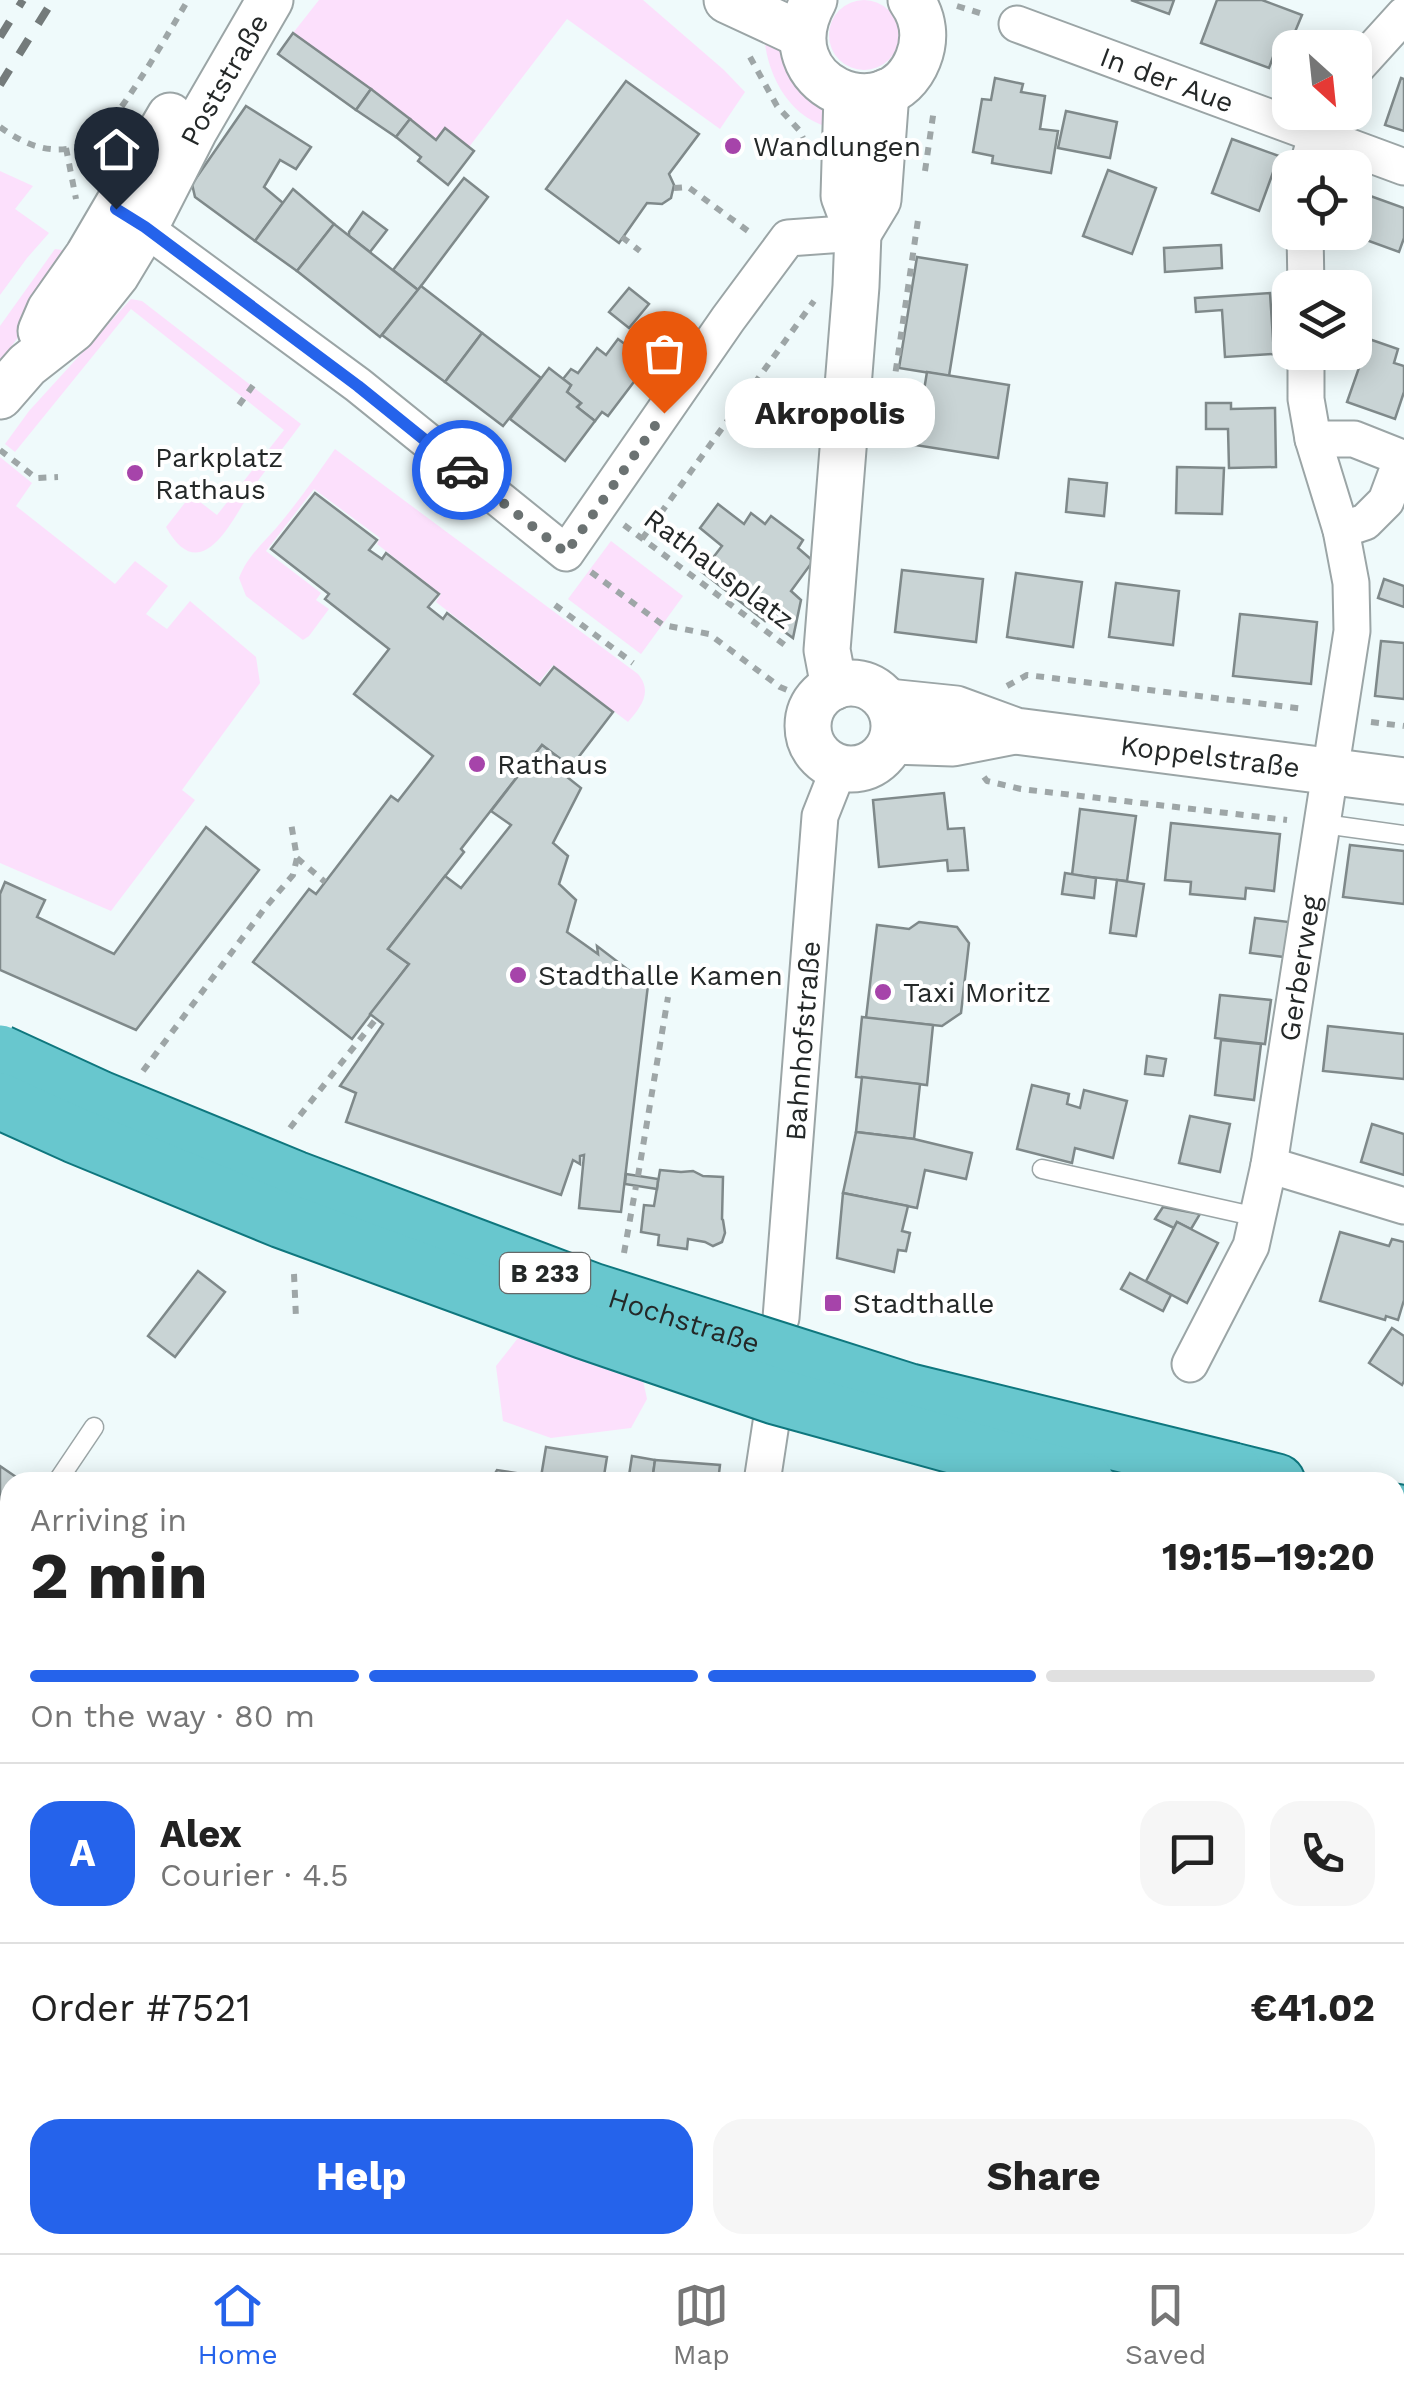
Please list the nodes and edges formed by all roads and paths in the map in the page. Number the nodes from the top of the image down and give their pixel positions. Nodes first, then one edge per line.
1 (188, 0) edge
2 (727, 0) edge
3 (911, 0) edge
4 (262, 14) edge
5 (1404, 15) edge
6 (808, 18) edge
7 (1017, 24) dead end
8 (747, 50) dead end
9 (1372, 50) edge
10 (866, 94) junction
11 (936, 97) dead end
12 (0, 127) edge
13 (1316, 138) edge
14 (806, 144) dead end
15 (66, 148) junction
16 (1404, 167) edge
17 (922, 187) dead end
18 (674, 188) dead end
19 (920, 206) dead end
20 (113, 217) junction
21 (749, 232) dead end
22 (836, 235) junction
23 (622, 237) dead end
24 (640, 251) dead end
25 (1306, 370) edge
26 (14, 380) edge
27 (256, 380) dead end
28 (891, 404) dead end
29 (238, 405) dead end
30 (1313, 440) junction
31 (0, 450) edge
32 (1403, 459) edge
33 (58, 477) dead end
34 (608, 514) junction
35 (1340, 530) junction
36 (642, 539) junction
37 (584, 566) dead end
38 (555, 605) dead end
39 (801, 649) dead end
40 (633, 663) dead end
41 (1027, 675) dead end
42 (826, 694) junction
43 (1340, 716) junction
44 (890, 722) junction
45 (840, 768) junction
46 (1332, 772) junction
47 (987, 781) dead end
48 (1404, 781) edge
49 (291, 823) dead end
50 (1310, 823) junction
51 (1404, 835) edge
52 (297, 858) junction
53 (324, 882) dead end
54 (668, 997) dead end
55 (376, 1019) dead end
56 (0, 1053) edge
57 (137, 1078) dead end
58 (0, 1100) edge
59 (283, 1137) dead end
60 (1269, 1165) junction
61 (1042, 1170) dead end
62 (638, 1176) dead end
63 (636, 1186) dead end
64 (1404, 1206) edge
65 (1257, 1217) junction
66 (622, 1264) dead end
67 (780, 1318) dead end
68 (1190, 1364) dead end
69 (770, 1422) dead end
70 (94, 1427) dead end
71 (65, 1472) edge
72 (763, 1472) edge
73 (1050, 1472) edge
74 (1235, 1472) edge

1 - 15 path
2 - 6 street
3 - 10 street
4 - 20 street, Poststraße
5 - 9 street
6 - 10 street
7 - 13 street, In der Aue
8 - 14 path
10 - 22 street
11 - 17 path
12 - 15 path
13 - 16 street, In der Aue
15 - 20 path
18 - 21 path
19 - 28 path
20 - 26 street, Poststraße
20 - 34 street
22 - 34 street
22 - 36 path
22 - 42 street
23 - 24 path
25 - 30 street
27 - 29 path
30 - 32 street
30 - 35 street
31 - 33 path
32 - 35 street
34 - 36 path, Rathausplatz
35 - 43 street
36 - 39 path, Rathausplatz
37 - 42 path
38 - 40 path
41 - 43 path
42 - 44 street
42 - 45 street
43 - 46 street
44 - 45 street
44 - 46 street, Koppelstraße
45 - 67 street, Bahnhofstraße
46 - 48 street, Koppelstraße
46 - 50 street, Gerberweg
47 - 50 path
49 - 52 path
50 - 51 lane
50 - 60 street, Gerberweg
52 - 53 path
52 - 57 path
54 - 62 path
55 - 59 path
56 - 74 main road, Hochstraße / B 233, bridge
58 - 73 main road, Hochstraße / B 233, bridge
60 - 64 street
60 - 65 street, Gerberweg
61 - 65 lane
63 - 66 path
65 - 68 street, Gerberweg
69 - 72 street
70 - 71 lane

